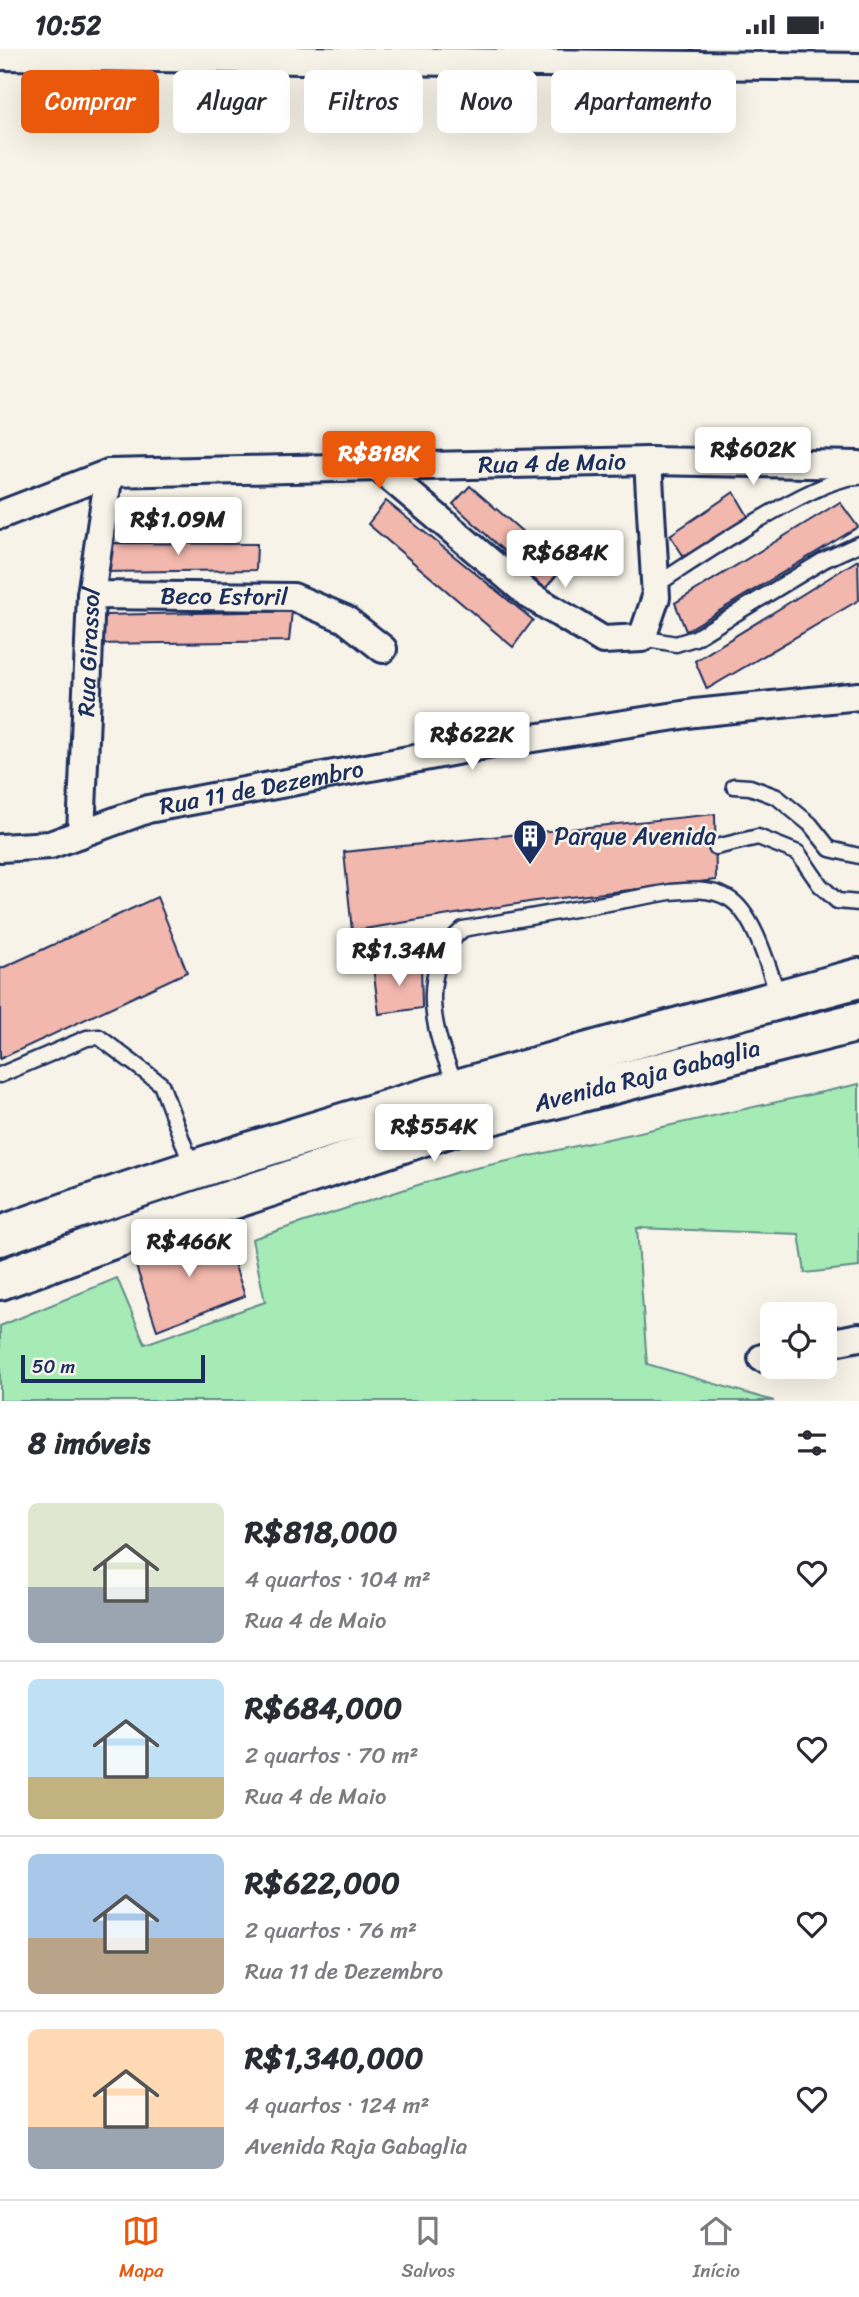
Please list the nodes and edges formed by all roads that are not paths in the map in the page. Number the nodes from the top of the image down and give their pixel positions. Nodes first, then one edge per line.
1 (0, 56) edge
2 (859, 67) edge
3 (648, 461) junction
4 (859, 465) edge
5 (377, 467) junction
6 (109, 473) junction
7 (859, 477) edge
8 (0, 515) edge
9 (859, 544) edge
10 (656, 585) junction
11 (91, 595) junction
12 (642, 638) junction
13 (383, 649) dead end
14 (859, 696) edge
15 (733, 786) dead end
16 (81, 834) junction
17 (716, 847) dead end
18 (0, 848) edge
19 (859, 856) edge
20 (859, 903) edge
21 (859, 978) edge
22 (779, 1000) junction
23 (859, 1022) edge
24 (0, 1075) edge
25 (458, 1089) junction
26 (194, 1170) junction
27 (0, 1236) edge
28 (0, 1280) edge
29 (859, 1337) edge
30 (837, 1341) edge

1 - 2 street
3 - 4 street, Rua 4 de Maio
3 - 5 street, Rua 4 de Maio
3 - 10 street
5 - 6 street, Rua 4 de Maio
5 - 12 street
6 - 8 street, Rua 4 de Maio
6 - 11 street, Rua Girassol
7 - 10 lane
9 - 12 lane
10 - 12 street
11 - 13 street, Beco Estoril
11 - 16 street, Rua Girassol
14 - 16 street, Rua 11 de Dezembro
15 - 19 lane
16 - 18 street, Rua 11 de Dezembro
17 - 20 lane
21 - 22 main road, Avenida Raja Gabaglia
22 - 25 main road, Avenida Raja Gabaglia
22 - 25 lane
23 - 28 main road, Avenida Raja Gabaglia
24 - 26 lane
25 - 26 main road, Avenida Raja Gabaglia
26 - 27 main road, Avenida Raja Gabaglia
29 - 30 street

